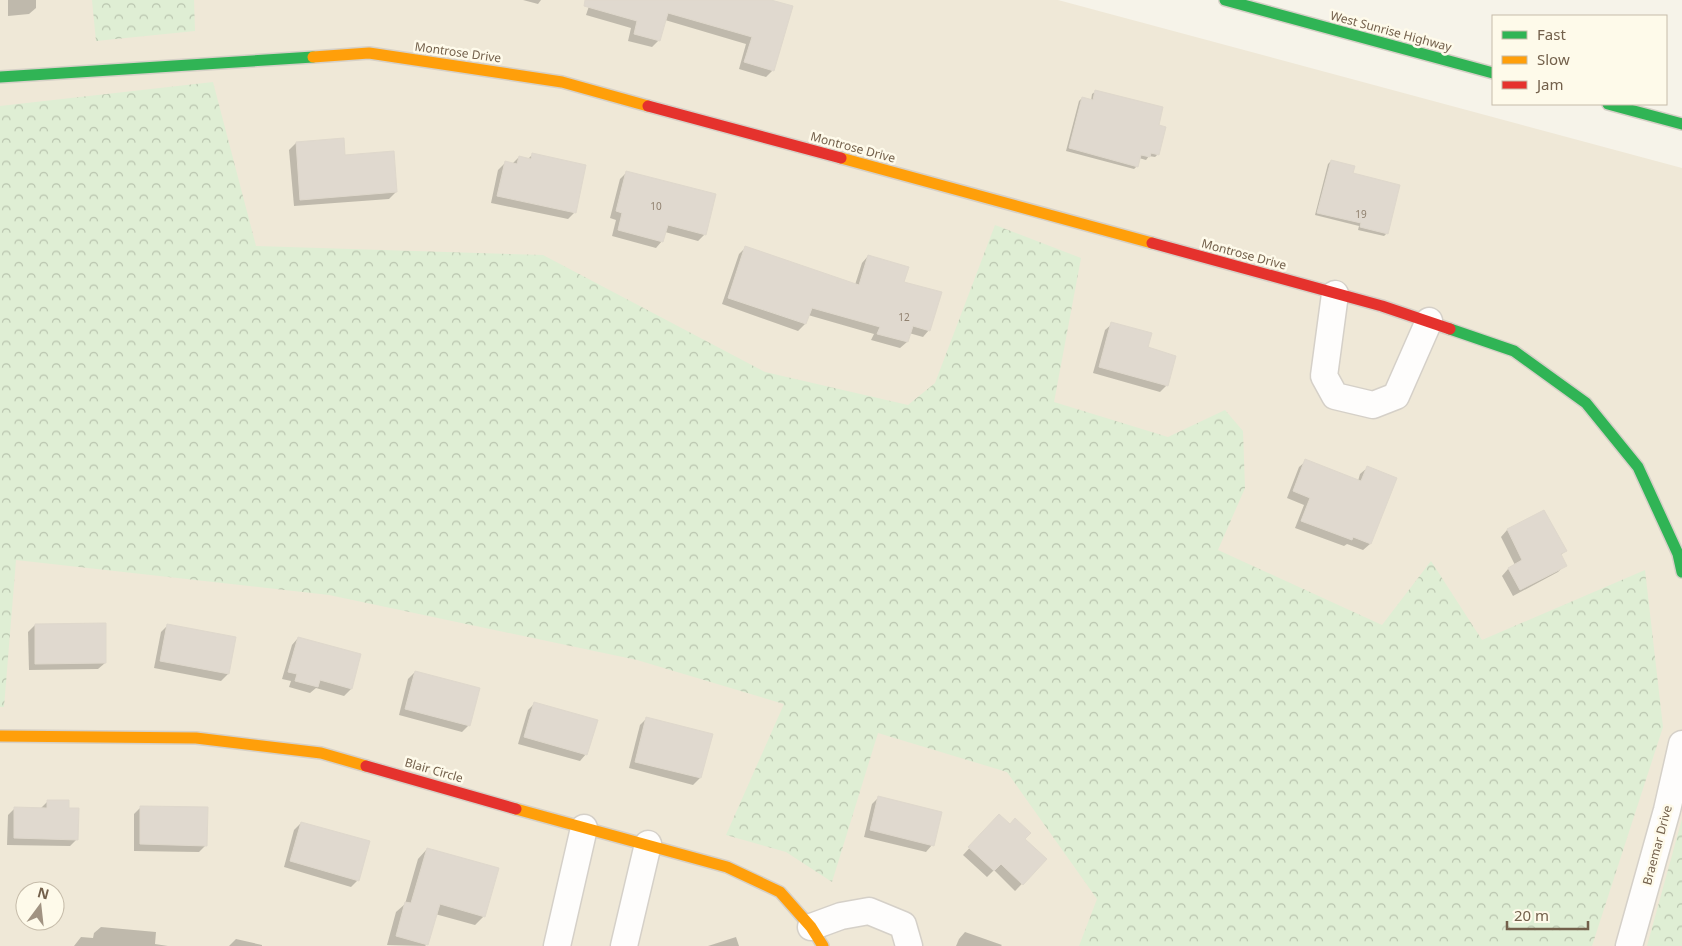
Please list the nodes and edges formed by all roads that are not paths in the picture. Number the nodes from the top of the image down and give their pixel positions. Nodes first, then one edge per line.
1 (1224, 0) edge
2 (1492, 73) edge
3 (0, 77) edge
4 (1612, 105) edge
5 (1682, 124) edge
6 (1334, 294) junction
7 (1429, 321) junction
8 (1682, 572) edge
9 (0, 736) edge
10 (1682, 744) edge
11 (584, 828) junction
12 (648, 844) junction
13 (817, 937) edge
14 (556, 946) edge
15 (624, 946) edge
16 (909, 946) edge
17 (1629, 946) edge

1 - 2 street, West Sunrise Highway
3 - 6 street, Montrose Drive
4 - 5 street
6 - 7 street, Montrose Drive
6 - 7 street
7 - 8 street, Montrose Drive
9 - 11 street, Blair Circle
10 - 17 street, Braemar Drive
11 - 12 street, Blair Circle
11 - 14 street
12 - 13 street, Blair Circle
12 - 15 street
13 - 16 street

